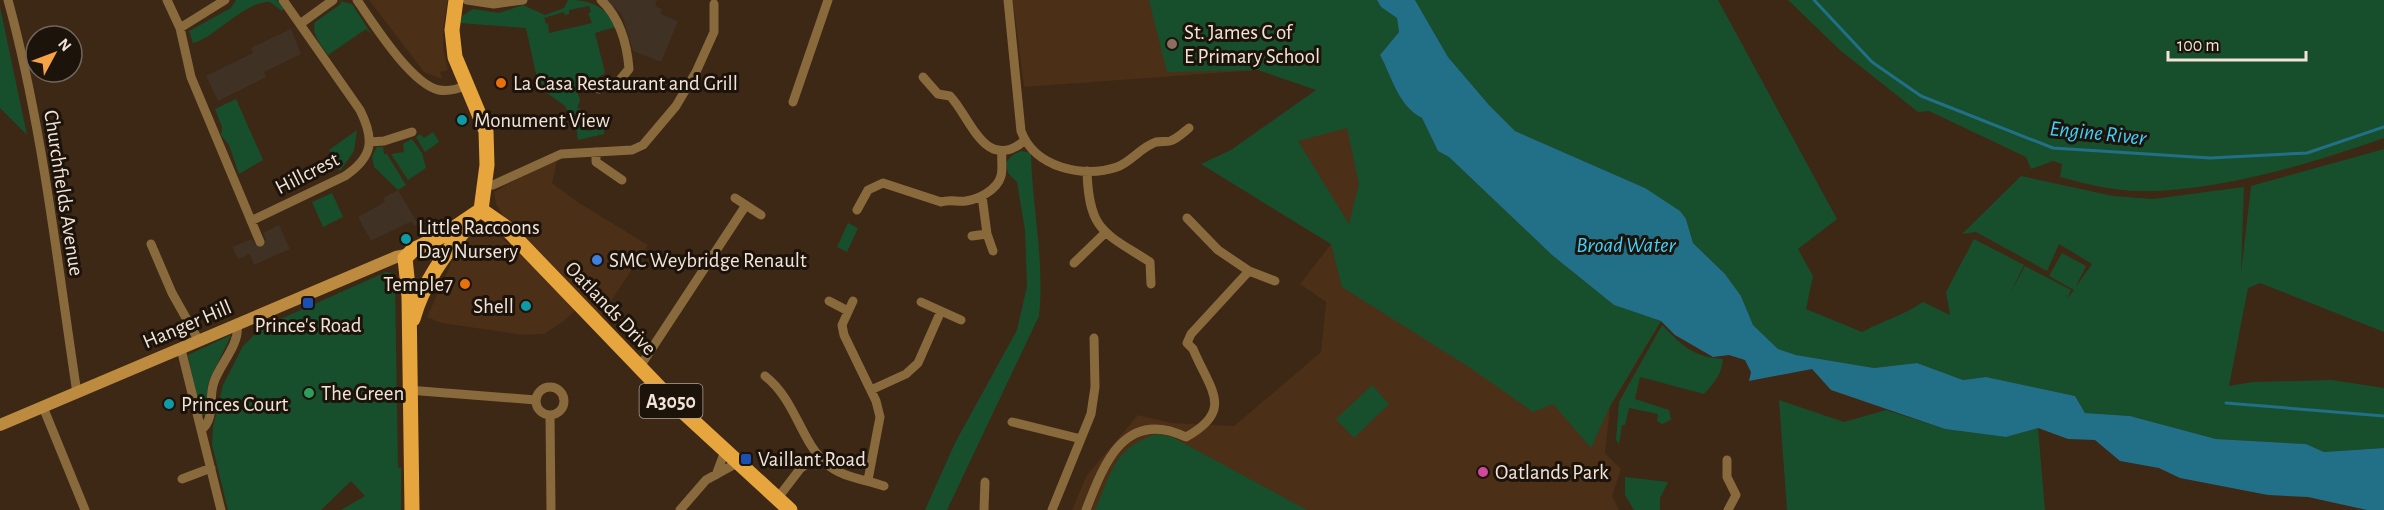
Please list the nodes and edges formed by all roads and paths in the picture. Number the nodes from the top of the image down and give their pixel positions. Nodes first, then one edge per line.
1 (8, 0) edge
2 (167, 0) edge
3 (225, 0) edge
4 (283, 0) edge
5 (333, 0) edge
6 (357, 0) edge
7 (456, 0) edge
8 (467, 0) edge
9 (523, 0) edge
10 (602, 0) edge
11 (828, 0) edge
12 (1008, 0) edge
13 (714, 4) dead end
14 (300, 24) junction
15 (180, 28) junction
16 (923, 77) dead end
17 (467, 85) junction
18 (600, 89) dead end
19 (793, 102) dead end
20 (1189, 128) dead end
21 (412, 132) dead end
22 (370, 141) junction
23 (1024, 141) junction
24 (596, 152) junction
25 (1002, 152) junction
26 (1088, 171) junction
27 (622, 180) dead end
28 (484, 186) junction
29 (982, 196) junction
30 (735, 198) dead end
31 (746, 205) junction
32 (481, 210) junction
33 (857, 210) dead end
34 (761, 215) dead end
35 (1187, 218) dead end
36 (251, 221) junction
37 (1104, 233) junction
38 (987, 234) junction
39 (972, 236) dead end
40 (260, 242) dead end
41 (151, 244) dead end
42 (420, 246) junction
43 (993, 251) dead end
44 (439, 263) junction
45 (1074, 263) dead end
46 (402, 264) junction
47 (1249, 271) junction
48 (430, 280) junction
49 (1275, 281) dead end
50 (1151, 285) dead end
51 (829, 301) dead end
52 (853, 301) dead end
53 (921, 302) dead end
54 (849, 311) junction
55 (941, 311) junction
56 (961, 320) dead end
57 (237, 326) junction
58 (410, 331) junction
59 (1094, 338) dead end
60 (199, 341) junction
61 (181, 349) junction
62 (639, 368) junction
63 (765, 376) dead end
64 (408, 390) junction
65 (871, 390) junction
66 (77, 393) junction
67 (536, 400) junction
68 (43, 407) junction
69 (550, 415) junction
70 (1012, 422) dead end
71 (0, 425) edge
72 (201, 430) junction
73 (1081, 439) junction
74 (725, 451) junction
75 (818, 454) junction
76 (1727, 460) dead end
77 (738, 463) junction
78 (211, 468) junction
79 (716, 475) junction
80 (182, 479) dead end
81 (868, 480) junction
82 (985, 482) dead end
83 (884, 486) dead end
84 (777, 499) junction
85 (85, 510) edge
86 (221, 510) edge
87 (412, 510) edge
88 (551, 510) edge
89 (680, 510) edge
90 (790, 510) edge
91 (984, 510) edge
92 (1052, 510) edge
93 (1086, 510) edge
94 (1728, 510) edge

1 - 66 street, Churchfields Avenue
2 - 15 street
3 - 15 street
4 - 14 street
5 - 14 street
6 - 17 street
7 - 17 main road
8 - 9 street
10 - 18 street
11 - 19 street
12 - 23 street
13 - 24 street
14 - 22 street
15 - 36 street
16 - 25 street
17 - 28 main road
20 - 26 street
21 - 22 street
22 - 36 street, Hillcrest
23 - 25 street
23 - 26 street
24 - 27 street
24 - 28 street
25 - 29 street
26 - 37 street
28 - 32 main road
29 - 33 street
29 - 38 street
30 - 31 street
31 - 34 street
31 - 62 street
32 - 42 main road, Hanger Hill
32 - 44 main road
32 - 62 main road, Oatlands Drive / A3050
35 - 47 street
36 - 40 street
37 - 45 street
37 - 50 street
38 - 39 street
38 - 43 street
41 - 60 street
42 - 44 main road
42 - 46 main road, Hanger Hill
44 - 48 main road
46 - 48 main road
46 - 57 main road, Hanger Hill
46 - 58 main road
47 - 49 street
47 - 93 street
48 - 58 main road
51 - 54 street
52 - 54 street
53 - 55 street
54 - 65 street
55 - 56 street
55 - 65 street
57 - 60 main road, Hanger Hill
57 - 72 street
58 - 64 main road
59 - 73 street
60 - 61 main road, Hanger Hill
61 - 66 main road, Hanger Hill
61 - 72 street
62 - 74 main road, Oatlands Drive / A3050
63 - 75 street
64 - 67 street
64 - 87 main road
65 - 81 street
66 - 68 main road, Hanger Hill
67 - 69 street
67 - 69 street
68 - 71 main road, Hanger Hill
68 - 85 street
69 - 88 street
70 - 73 street
72 - 78 street
73 - 92 street
74 - 77 main road, Oatlands Drive / A3050
74 - 79 street
75 - 81 street
75 - 84 street
76 - 94 street
77 - 79 street
77 - 84 main road, Oatlands Drive / A3050
78 - 80 street
78 - 86 street
79 - 89 street
81 - 83 street
82 - 91 street
84 - 90 main road, Oatlands Drive / A3050

